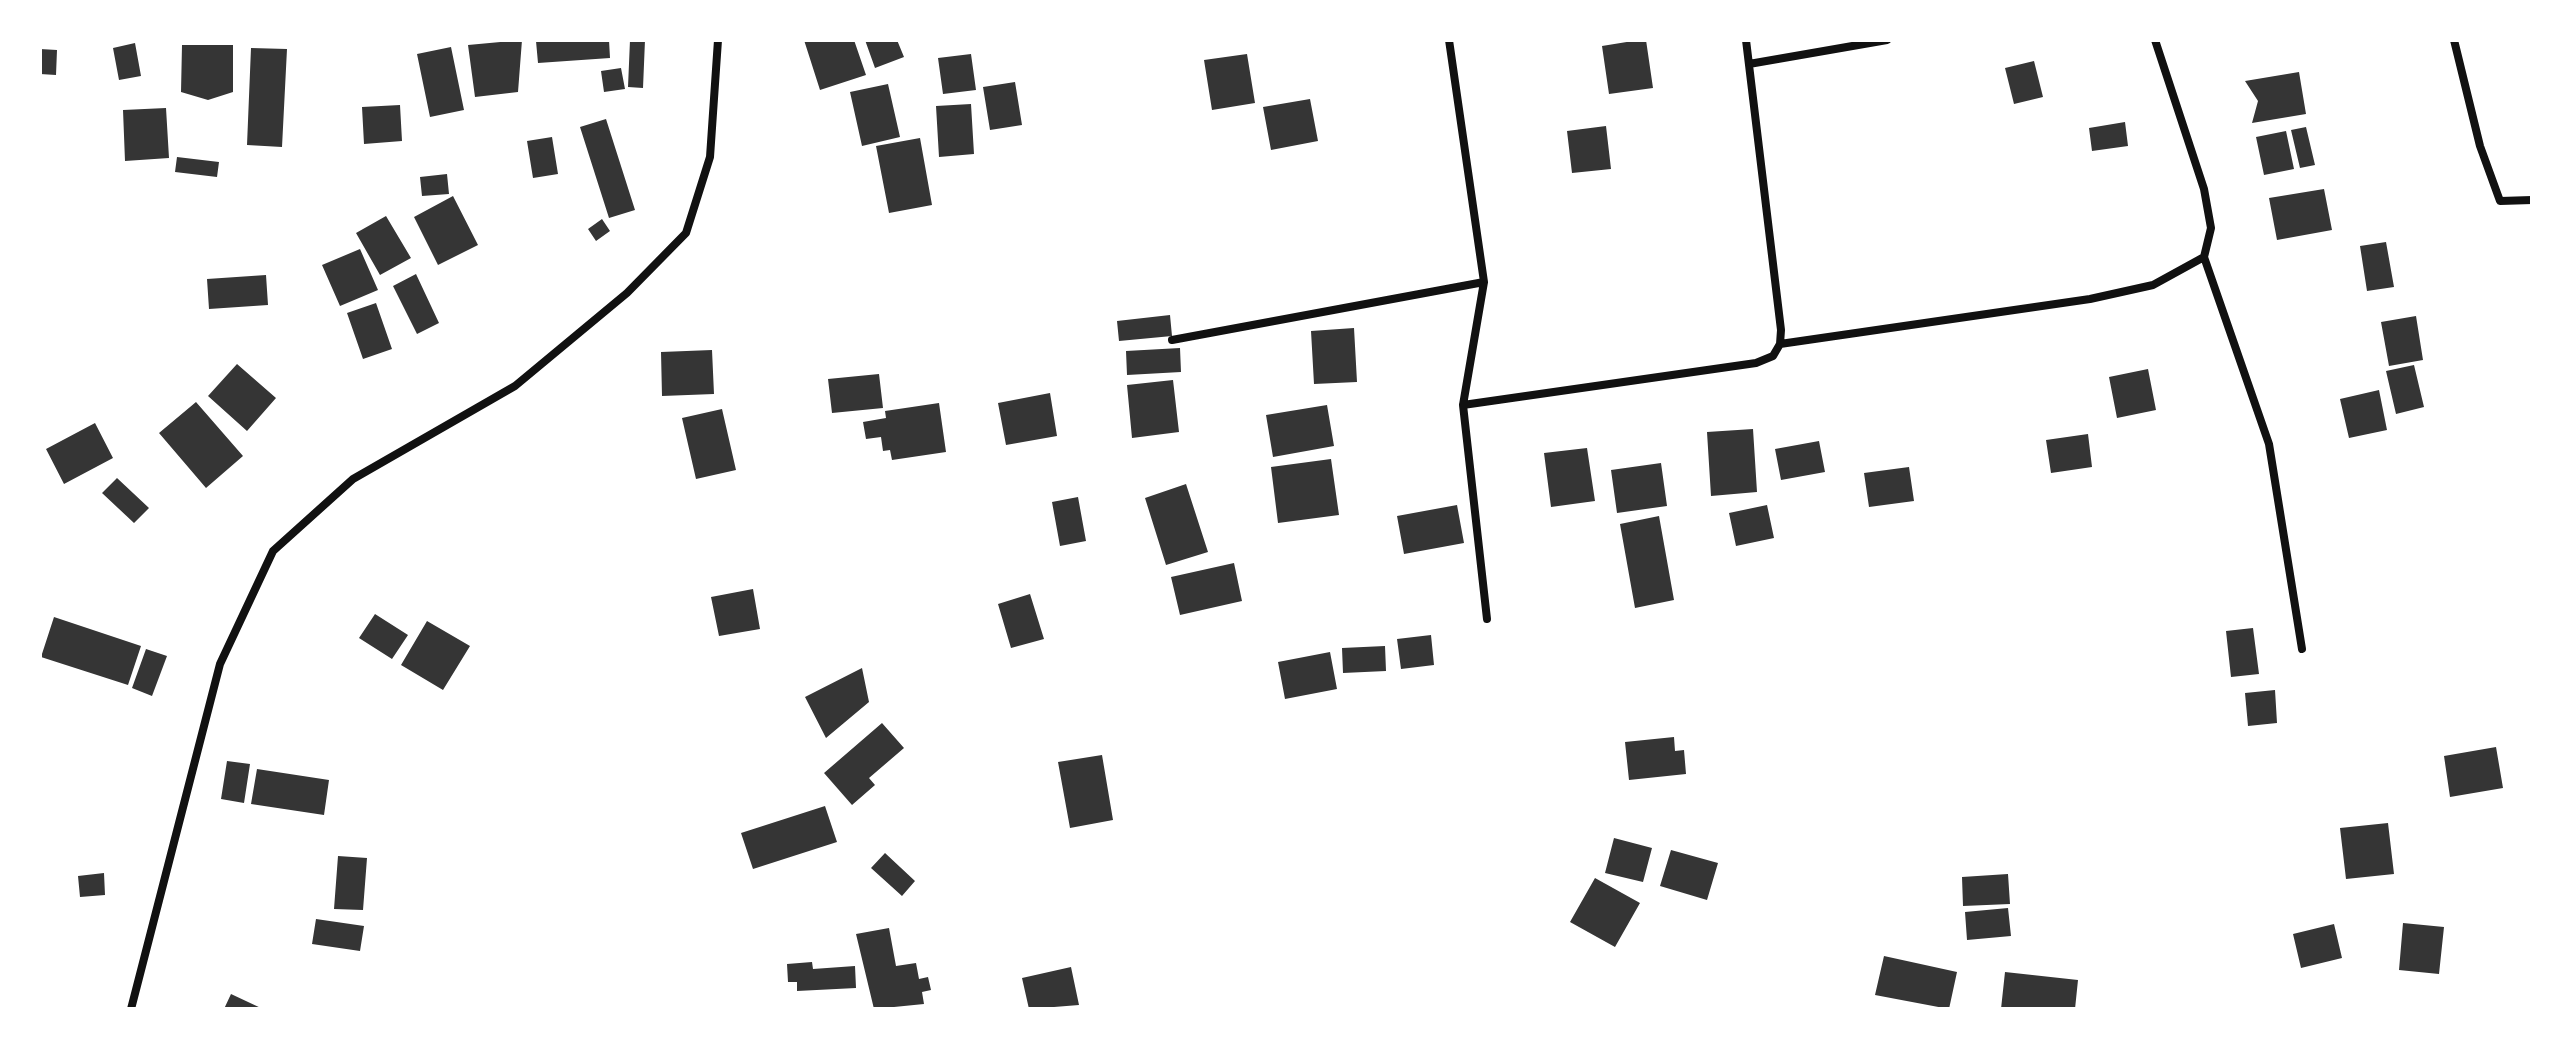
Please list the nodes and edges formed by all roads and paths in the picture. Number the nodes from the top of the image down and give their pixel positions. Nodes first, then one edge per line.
1 (718, 40) edge
2 (1449, 40) edge
3 (1746, 40) edge
4 (1887, 40) edge
5 (2155, 40) edge
6 (2454, 40) edge
7 (1749, 64) junction
8 (2532, 200) edge
9 (2204, 257) junction
10 (1484, 282) junction
11 (1172, 340) dead end
12 (1780, 344) junction
13 (1463, 405) junction
14 (1487, 619) dead end
15 (2302, 649) dead end
16 (131, 1009) edge

1 - 16 street
2 - 10 street
3 - 7 street
4 - 7 street
5 - 9 street
6 - 8 street
7 - 12 street
9 - 12 street
9 - 15 street
10 - 11 street
10 - 13 street
12 - 13 street
13 - 14 street

